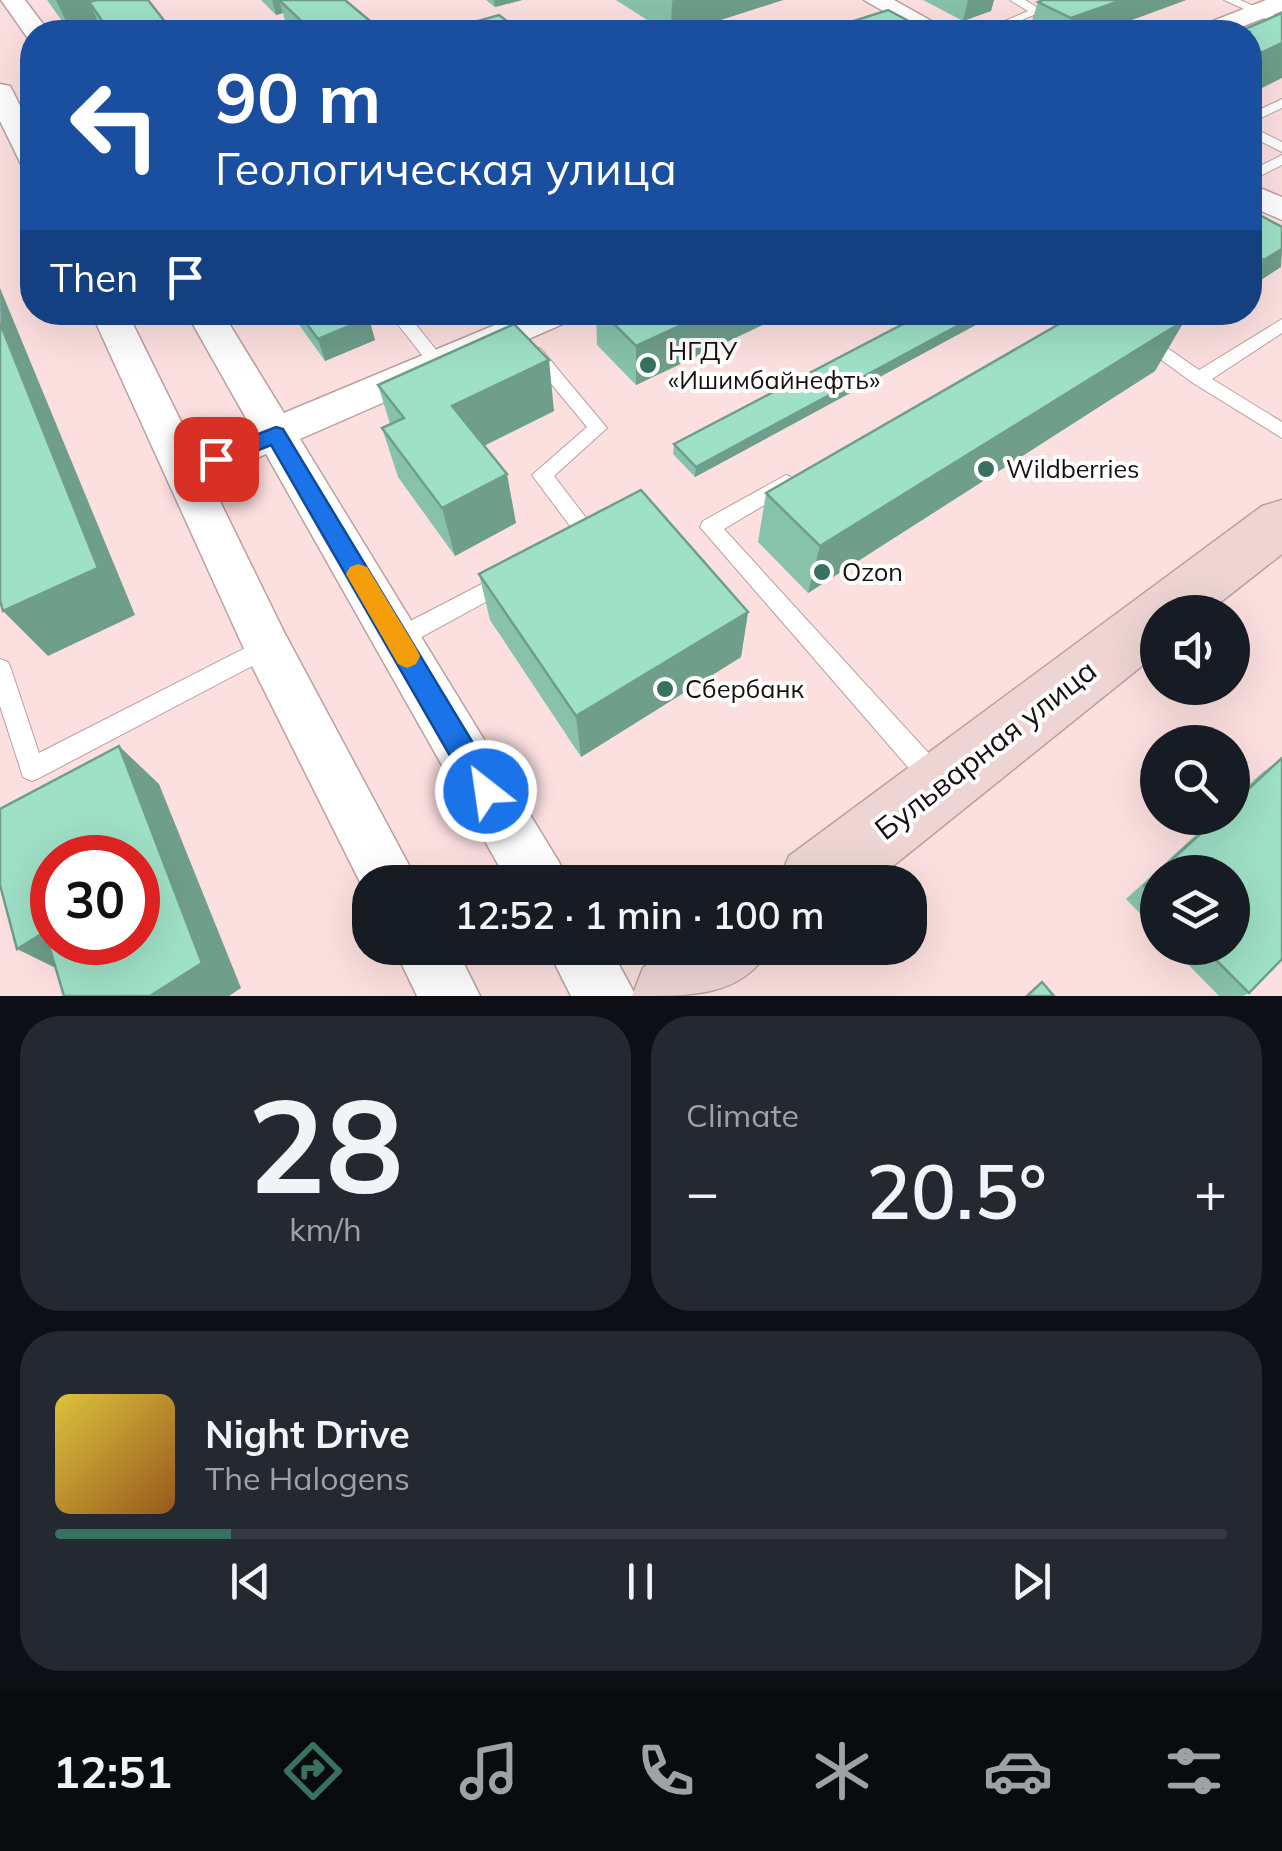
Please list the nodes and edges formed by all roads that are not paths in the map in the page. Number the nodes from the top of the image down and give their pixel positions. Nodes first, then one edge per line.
1 (876, 0) edge
2 (1016, 0) edge
3 (1230, 0) edge
4 (1052, 6) edge
5 (1037, 11) junction
6 (1274, 12) edge
7 (915, 20) edge
8 (1015, 20) edge
9 (1247, 20) edge
10 (0, 92) edge
11 (20, 133) edge
12 (115, 325) edge
13 (212, 325) edge
14 (407, 325) edge
15 (530, 325) edge
16 (1123, 325) edge
17 (1282, 325) edge
18 (517, 331) junction
19 (439, 364) junction
20 (1199, 378) junction
21 (1282, 431) edge
22 (276, 435) junction
23 (812, 468) edge
24 (187, 471) junction
25 (1282, 522) edge
26 (572, 545) edge
27 (520, 574) edge
28 (1186, 595) edge
29 (1140, 631) edge
30 (397, 639) junction
31 (267, 647) junction
32 (0, 669) edge
33 (939, 784) junction
34 (381, 865) edge
35 (529, 865) edge
36 (837, 865) edge
37 (433, 965) edge
38 (587, 965) edge
39 (710, 965) edge
40 (449, 996) edge
41 (605, 996) edge
42 (671, 996) edge

1 - 7 street
2 - 5 lane
3 - 6 lane
4 - 5 lane
5 - 8 lane
6 - 9 street
10 - 11 street
12 - 24 street
13 - 22 street
14 - 19 lane
15 - 18 street
16 - 20 lane
17 - 20 lane
18 - 19 street
18 - 26 lane
19 - 22 street
20 - 21 lane
22 - 24 street
22 - 30 street
23 - 33 lane
24 - 31 street
25 - 28 main road
27 - 30 lane
29 - 33 main road, Бульварная улица
30 - 35 street
31 - 32 lane
31 - 34 street
33 - 36 main road, Бульварная улица
37 - 40 street
38 - 41 street
39 - 42 main road

